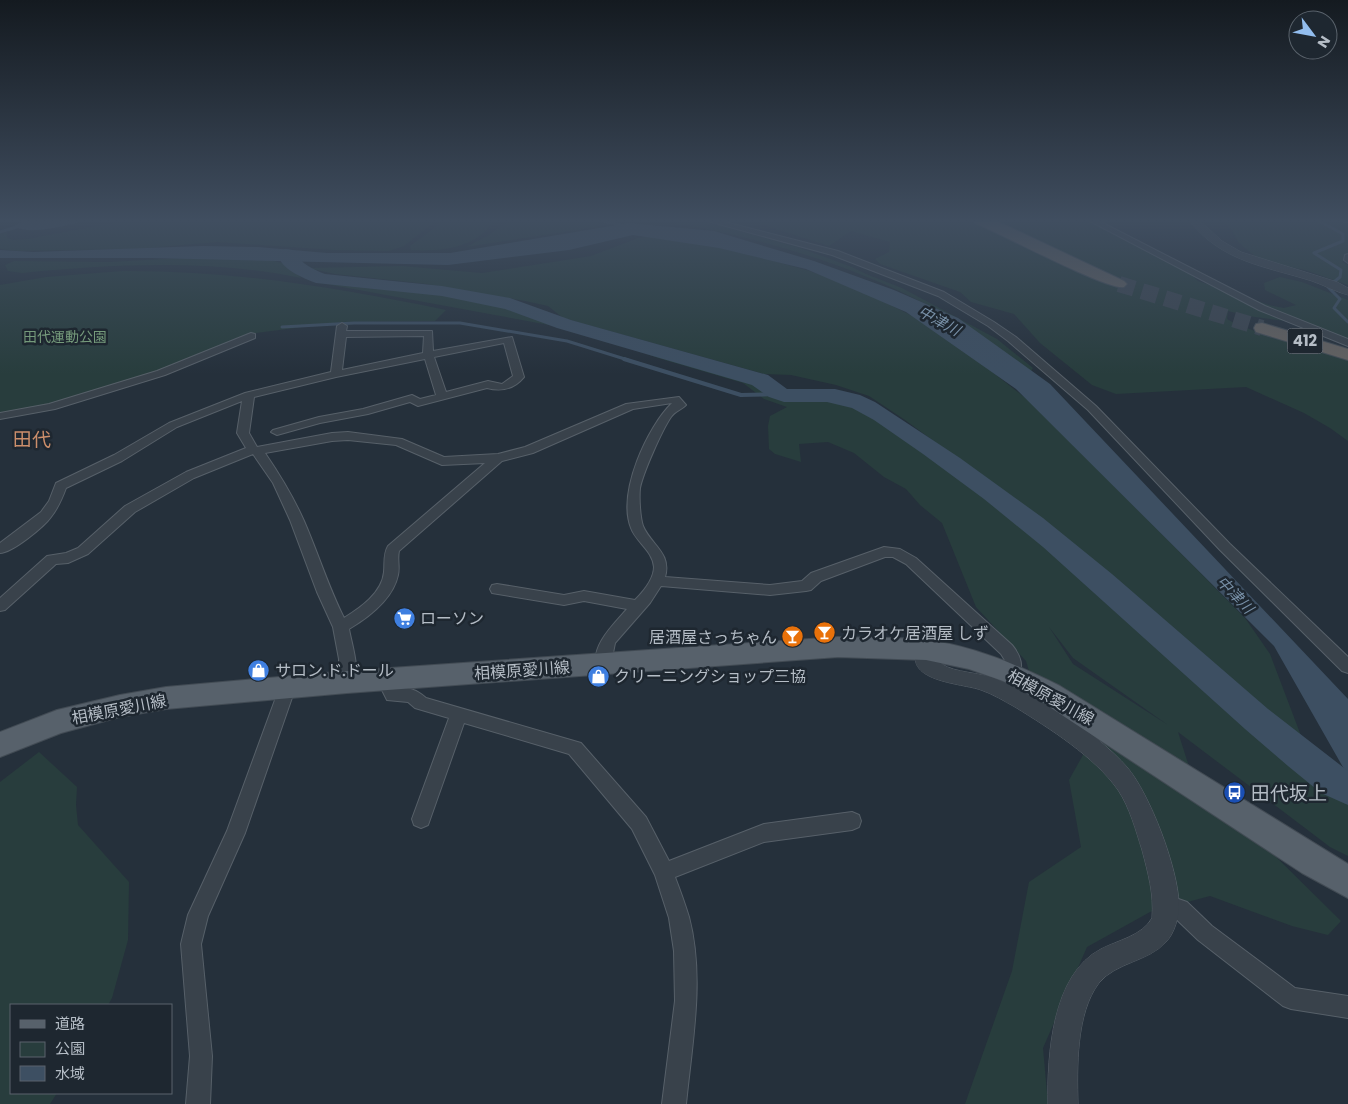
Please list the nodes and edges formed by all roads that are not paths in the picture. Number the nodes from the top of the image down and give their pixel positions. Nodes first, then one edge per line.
1 (884, 272) edge
2 (1089, 272) edge
3 (1192, 272) edge
4 (1295, 272) edge
5 (1119, 284) tunnel mouth
6 (1348, 292) edge
7 (1262, 328) tunnel mouth
8 (342, 330) joint
9 (251, 336) dead end
10 (1348, 343) edge
11 (428, 354) junction
12 (1348, 354) edge
13 (336, 374) junction
14 (249, 395) junction
15 (442, 395) junction
16 (28, 412) junction
17 (0, 416) edge
18 (0, 426) edge
19 (277, 432) dead end
20 (255, 450) junction
21 (498, 458) junction
22 (0, 548) edge
23 (657, 582) junction
24 (497, 589) dead end
25 (0, 606) edge
26 (638, 606) junction
27 (341, 627) junction
28 (926, 650) junction
29 (604, 664) junction
30 (1348, 667) edge
31 (1012, 674) junction
32 (390, 680) junction
33 (347, 682) junction
34 (287, 688) junction
35 (459, 714) junction
36 (0, 745) edge
37 (421, 819) dead end
38 (852, 821) dead end
39 (664, 872) junction
40 (1348, 882) edge
41 (1166, 905) junction
42 (1348, 1007) edge
43 (198, 1104) edge
44 (674, 1104) edge
45 (1063, 1104) edge

1 - 30 street
2 - 5 highway
3 - 10 street
4 - 6 street
7 - 12 highway, 412
8 - 11 street
8 - 13 street
9 - 16 street
11 - 13 street
11 - 15 street
11 - 15 street
13 - 14 street
14 - 20 street
14 - 22 street
15 - 19 street
16 - 17 street
16 - 18 street
20 - 21 street
20 - 25 street
20 - 27 street
21 - 23 street
21 - 27 street
23 - 26 street
23 - 31 street
24 - 26 street
26 - 29 street
27 - 33 street
28 - 29 main road, 相模原愛川線
28 - 31 main road, 相模原愛川線
28 - 41 street
29 - 32 main road, 相模原愛川線
31 - 40 main road, 相模原愛川線
32 - 33 main road, 相模原愛川線
32 - 35 street
33 - 34 main road, 相模原愛川線
34 - 36 main road, 相模原愛川線
34 - 43 street
35 - 37 street
35 - 39 street
38 - 39 street
39 - 44 street
41 - 42 street
41 - 45 street

